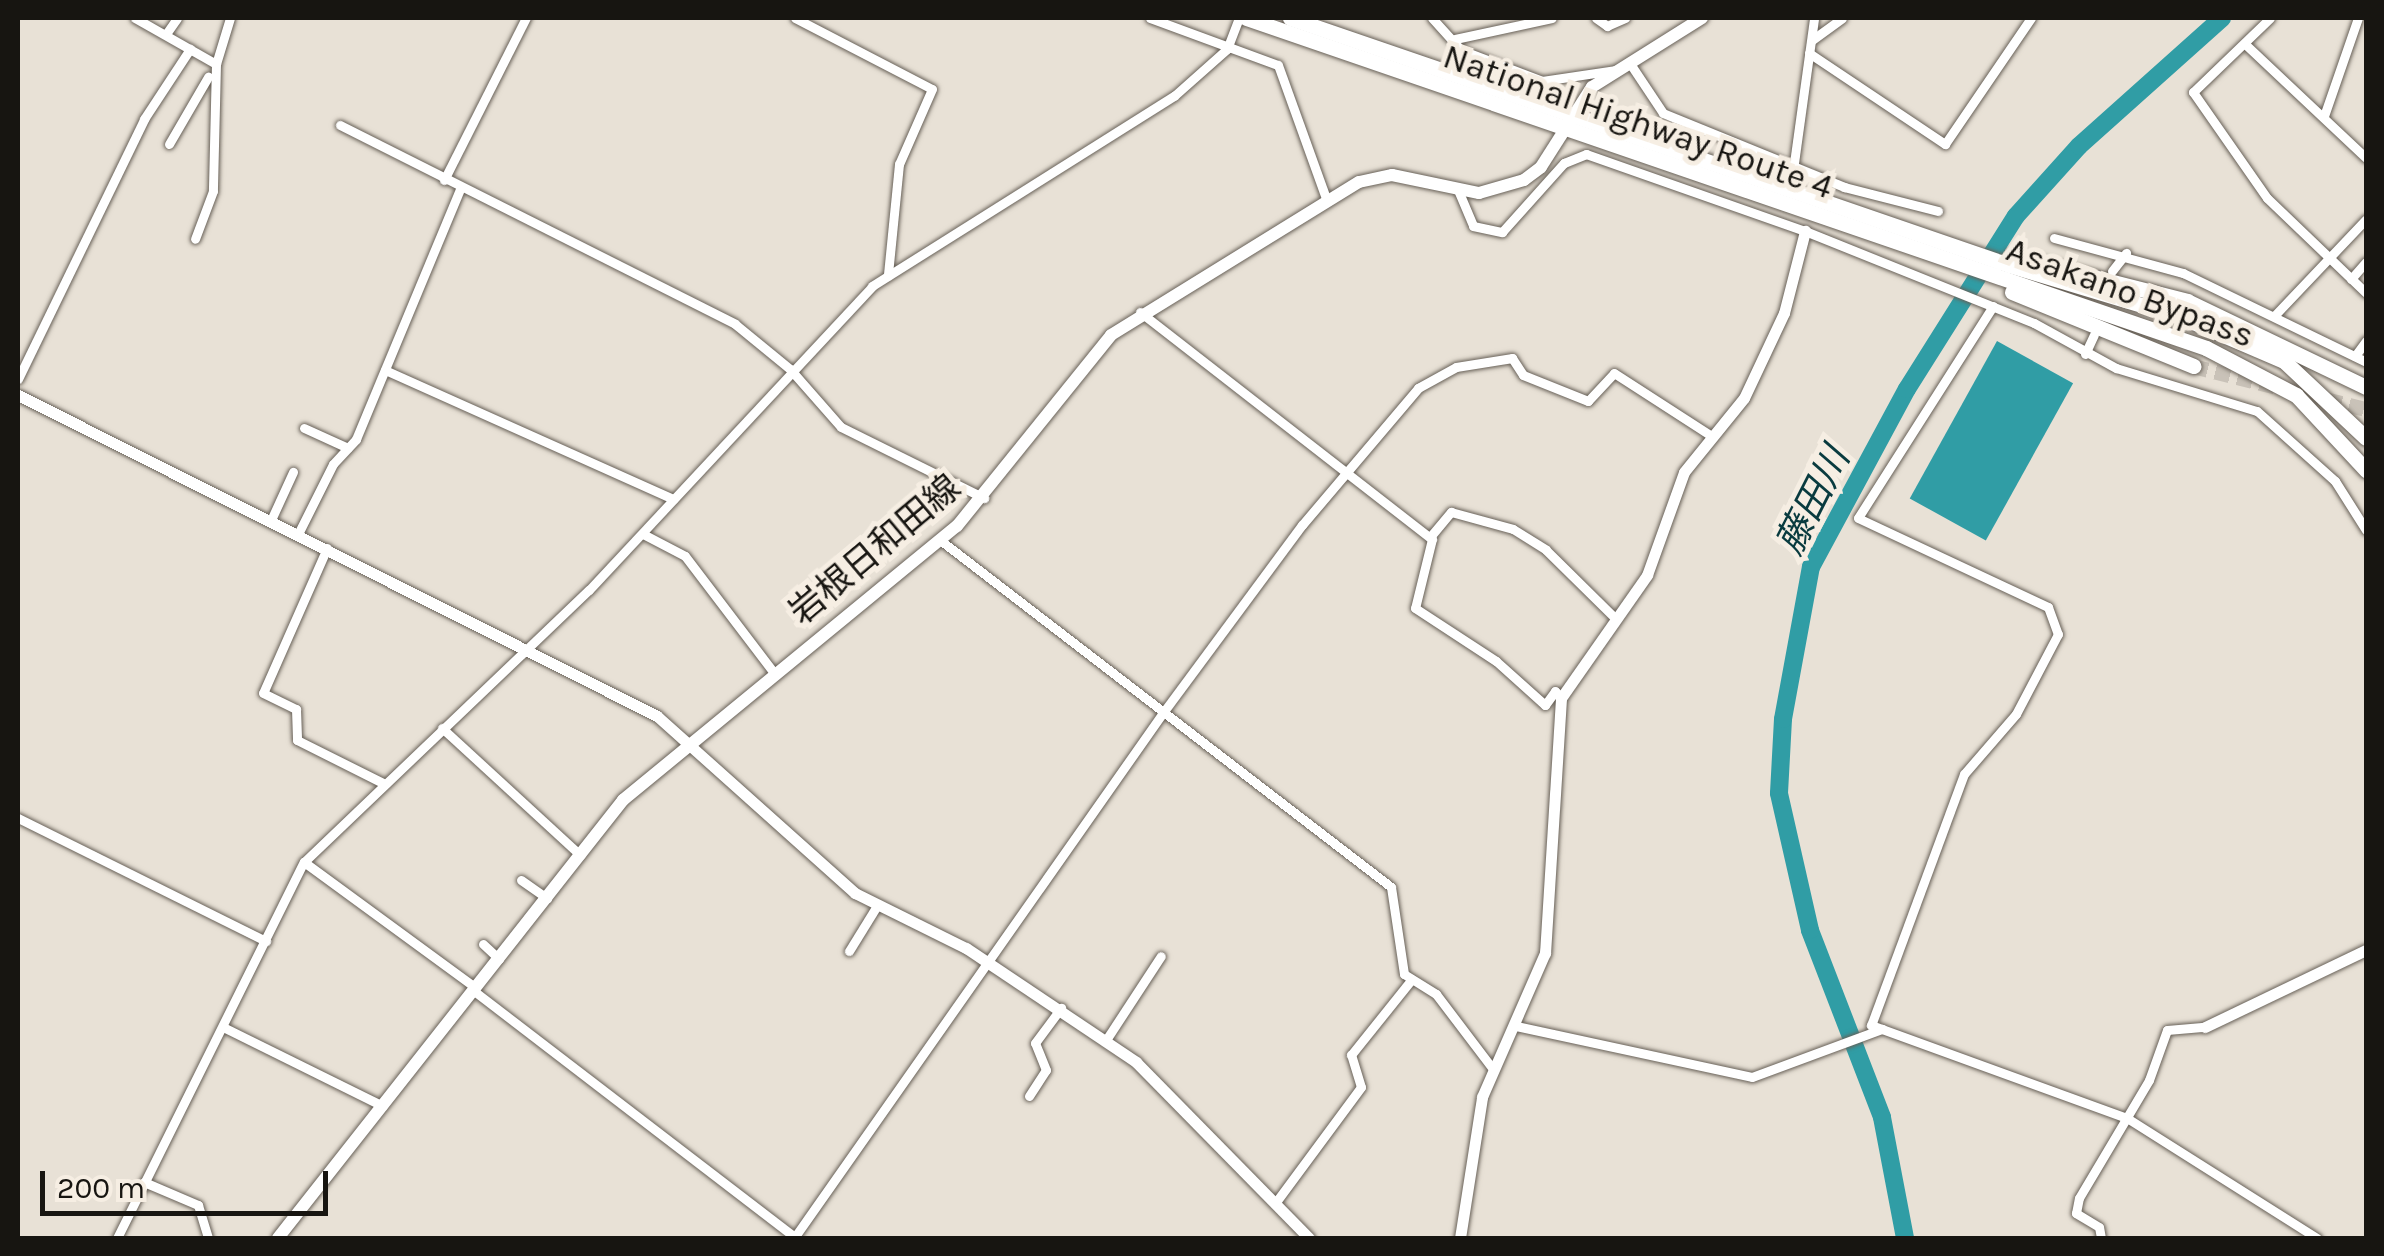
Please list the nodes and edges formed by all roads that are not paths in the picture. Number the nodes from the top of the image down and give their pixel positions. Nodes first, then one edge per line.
1 (135, 18) edge
2 (176, 18) edge
3 (230, 18) edge
4 (526, 18) edge
5 (795, 18) edge
6 (1150, 18) edge
7 (1290, 18) edge
8 (1432, 18) edge
9 (1552, 18) edge
10 (1596, 18) edge
11 (1625, 18) edge
12 (1814, 18) edge
13 (1842, 18) edge
14 (2031, 18) edge
15 (2270, 18) edge
16 (2358, 18) edge
17 (1699, 19) edge
18 (1239, 22) edge
19 (166, 34) junction
20 (1455, 39) junction
21 (1812, 40) junction
22 (2245, 44) junction
23 (1227, 49) junction
24 (190, 50) junction
25 (1809, 53) junction
26 (1629, 62) junction
27 (213, 68) junction
28 (1616, 70) junction
29 (1575, 115) junction
30 (2324, 116) junction
31 (340, 125) dead end
32 (1566, 130) junction
33 (169, 144) dead end
34 (2366, 158) edge
35 (1794, 163) junction
36 (444, 180) junction
37 (461, 188) junction
38 (1458, 190) junction
39 (1326, 198) junction
40 (1938, 211) dead end
41 (2366, 219) edge
42 (1805, 231) junction
43 (2054, 238) dead end
44 (195, 239) dead end
45 (1954, 254) junction
46 (2126, 254) junction
47 (2328, 257) junction
48 (2366, 262) edge
49 (2112, 271) dead end
50 (2005, 272) junction
51 (888, 275) junction
52 (2352, 279) junction
53 (2366, 292) edge
54 (1989, 305) junction
55 (1140, 312) junction
56 (2275, 315) junction
57 (2094, 335) dead end
58 (2366, 342) edge
59 (2085, 354) junction
60 (2355, 356) junction
61 (2366, 362) edge
62 (2193, 366) tunnel mouth
63 (790, 369) junction
64 (386, 370) junction
65 (18, 379) edge
66 (2366, 386) edge
67 (18, 395) edge
68 (304, 428) dead end
69 (1713, 437) junction
70 (2366, 438) edge
71 (348, 448) junction
72 (2366, 470) edge
73 (293, 472) dead end
74 (1346, 474) junction
75 (984, 498) junction
76 (674, 499) junction
77 (2366, 500) edge
78 (2354, 507) junction
79 (272, 520) junction
80 (2366, 530) edge
81 (298, 534) junction
82 (643, 534) junction
83 (1430, 537) junction
84 (940, 540) junction
85 (328, 548) junction
86 (1615, 618) junction
87 (528, 646) junction
88 (774, 673) junction
89 (1561, 698) junction
90 (1162, 714) junction
91 (442, 728) junction
92 (689, 740) junction
93 (385, 784) junction
94 (18, 818) edge
95 (580, 855) junction
96 (304, 862) junction
97 (521, 880) dead end
98 (547, 898) junction
99 (878, 904) junction
100 (266, 941) junction
101 (483, 944) dead end
102 (2366, 950) edge
103 (849, 951) dead end
104 (1161, 956) dead end
105 (499, 959) junction
106 (990, 963) junction
107 (1410, 980) junction
108 (475, 990) junction
109 (1061, 1008) junction
110 (223, 1026) junction
111 (1516, 1026) junction
112 (2204, 1028) joint
113 (1882, 1029) junction
114 (1106, 1040) junction
115 (1493, 1069) junction
116 (1030, 1096) dead end
117 (383, 1106) junction
118 (2127, 1118) junction
119 (144, 1182) junction
120 (1276, 1202) junction
121 (117, 1238) edge
122 (208, 1238) edge
123 (278, 1238) edge
124 (795, 1238) edge
125 (1310, 1238) edge
126 (1460, 1238) edge
127 (2101, 1238) edge
128 (2317, 1238) edge

1 - 19 street
2 - 19 street
3 - 27 street
4 - 36 street
5 - 51 street
6 - 23 street
7 - 29 highway, National Highway Route 4
8 - 20 street
9 - 20 street
10 - 11 street
12 - 21 street
13 - 21 street
14 - 25 street
15 - 22 street
16 - 30 street
17 - 26 main road, 岩根日和田線
18 - 23 street
18 - 32 highway, National Highway Route 4
19 - 24 street
20 - 28 street
21 - 25 street
22 - 30 street
22 - 47 street
23 - 39 street
23 - 51 street
24 - 27 street
24 - 65 street
25 - 35 street
26 - 28 main road, 岩根日和田線
26 - 35 street
27 - 33 street
27 - 44 street
28 - 29 main road, 岩根日和田線
29 - 32 main road, 岩根日和田線
29 - 45 highway, National Highway Route 4
30 - 34 street
31 - 36 street
32 - 38 main road, 岩根日和田線
32 - 45 highway, National Highway Route 4
35 - 40 street
36 - 37 street
37 - 63 street
37 - 64 street
38 - 39 main road, 岩根日和田線
38 - 42 street
39 - 55 main road, 岩根日和田線
41 - 47 street
42 - 54 street
42 - 69 street
43 - 46 street
45 - 50 highway
45 - 50 highway
46 - 49 street
46 - 56 street
47 - 52 street
47 - 56 street
48 - 52 street
50 - 62 highway
50 - 66 highway
50 - 70 highway, Asakano Bypass
50 - 72 highway, Asakano Bypass
51 - 63 street
52 - 53 street
54 - 59 street
54 - 113 street
55 - 74 street
55 - 75 main road, 岩根日和田線
56 - 60 street
57 - 59 street
58 - 60 street
59 - 78 street
60 - 61 street
63 - 75 street
63 - 76 street
64 - 71 street
64 - 76 street
67 - 79 street
68 - 71 street
69 - 74 street
69 - 86 street
71 - 81 street
73 - 79 street
74 - 83 street
74 - 90 street
75 - 84 main road, 岩根日和田線
76 - 82 street
77 - 78 street
78 - 80 street
79 - 81 street
81 - 85 street
82 - 87 street
82 - 88 street
83 - 86 street
83 - 89 street
84 - 88 main road, 岩根日和田線
84 - 90 street
85 - 87 street
85 - 93 street
86 - 89 street
87 - 91 street
87 - 92 street
88 - 92 main road, 岩根日和田線
89 - 111 street
90 - 106 street
90 - 107 street
91 - 93 street
91 - 95 street
92 - 95 main road, 岩根日和田線
92 - 99 street
93 - 96 street
94 - 100 street
95 - 98 main road, 岩根日和田線
96 - 100 street
96 - 108 street
97 - 98 street
98 - 105 main road, 岩根日和田線
99 - 103 street
99 - 106 street
100 - 110 street
101 - 105 street
102 - 112 street
104 - 114 street
105 - 108 main road, 岩根日和田線
106 - 109 street
106 - 124 street
107 - 115 street
107 - 120 street
108 - 117 main road, 岩根日和田線
108 - 124 street
109 - 114 street
109 - 116 street
110 - 117 street
110 - 119 street
111 - 113 street
111 - 115 street
112 - 118 street
113 - 118 street
114 - 120 street
115 - 126 street
117 - 123 main road, 岩根日和田線
118 - 127 street
118 - 128 street
119 - 121 street
119 - 122 street
120 - 125 street

